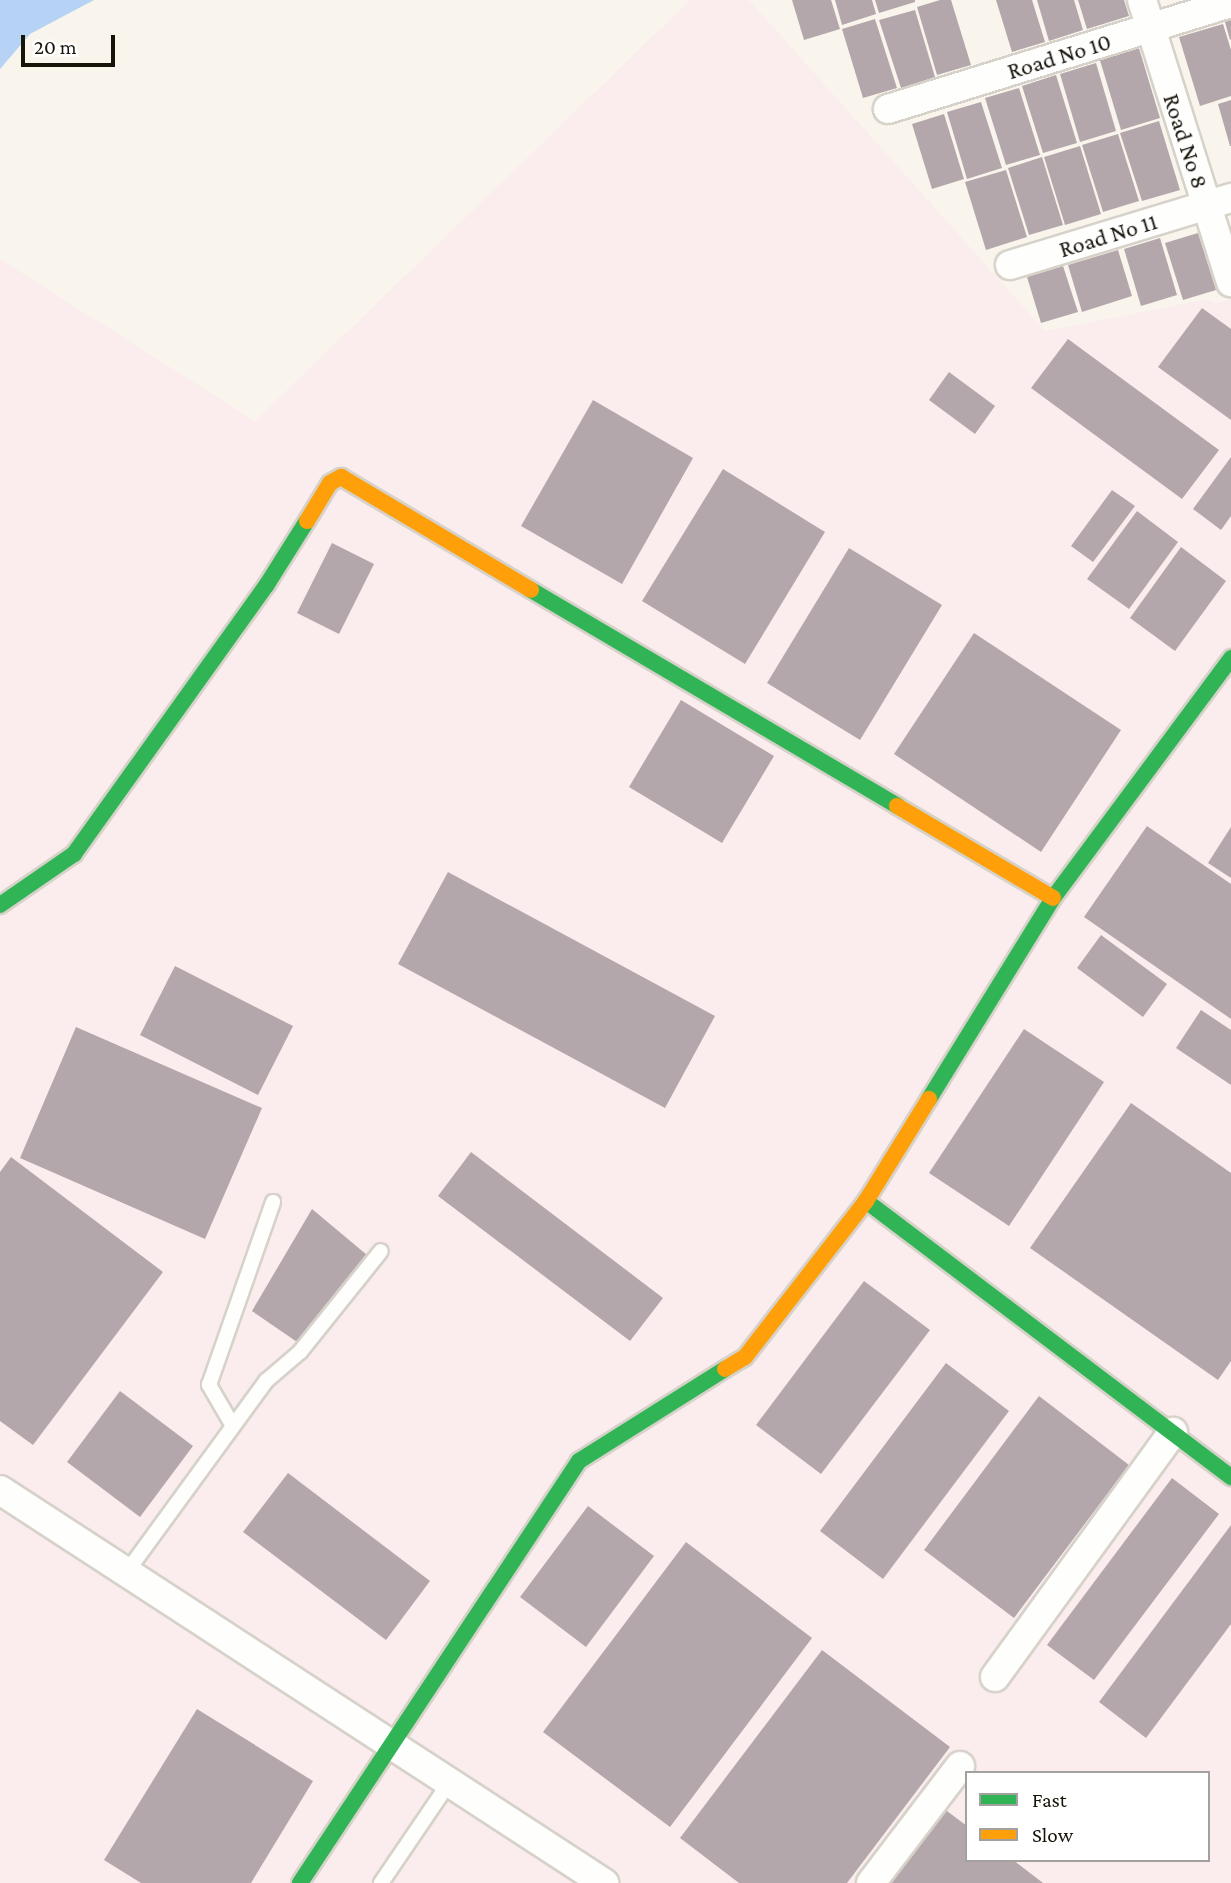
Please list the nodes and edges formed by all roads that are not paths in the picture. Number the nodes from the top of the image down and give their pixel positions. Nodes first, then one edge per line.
1 (1142, 0) edge
2 (1231, 3) edge
3 (1150, 27) junction
4 (888, 109) dead end
5 (1219, 201) edge
6 (1010, 265) dead end
7 (1231, 282) edge
8 (1231, 658) edge
9 (1054, 898) junction
10 (0, 905) edge
11 (866, 1200) junction
12 (273, 1202) dead end
13 (381, 1251) dead end
14 (233, 1426) junction
15 (1172, 1432) junction
16 (1231, 1476) edge
17 (0, 1490) edge
18 (126, 1573) junction
19 (995, 1677) dead end
20 (393, 1747) junction
21 (960, 1766) dead end
22 (449, 1783) junction
23 (385, 1882) edge
24 (300, 1883) edge
25 (604, 1883) edge
26 (871, 1883) edge

1 - 3 street, Road No 8
2 - 3 street, Road No 10
3 - 4 street, Road No 10
3 - 5 street, Road No 8
5 - 6 street, Road No 11
5 - 7 street, Road No 8
8 - 9 street
9 - 10 street
9 - 11 street
11 - 15 street
11 - 20 street
12 - 14 lane
13 - 14 lane
14 - 18 lane
15 - 16 street
15 - 19 street
17 - 18 street
18 - 20 street
20 - 22 street
20 - 24 street
21 - 26 street
22 - 23 lane
22 - 25 street

